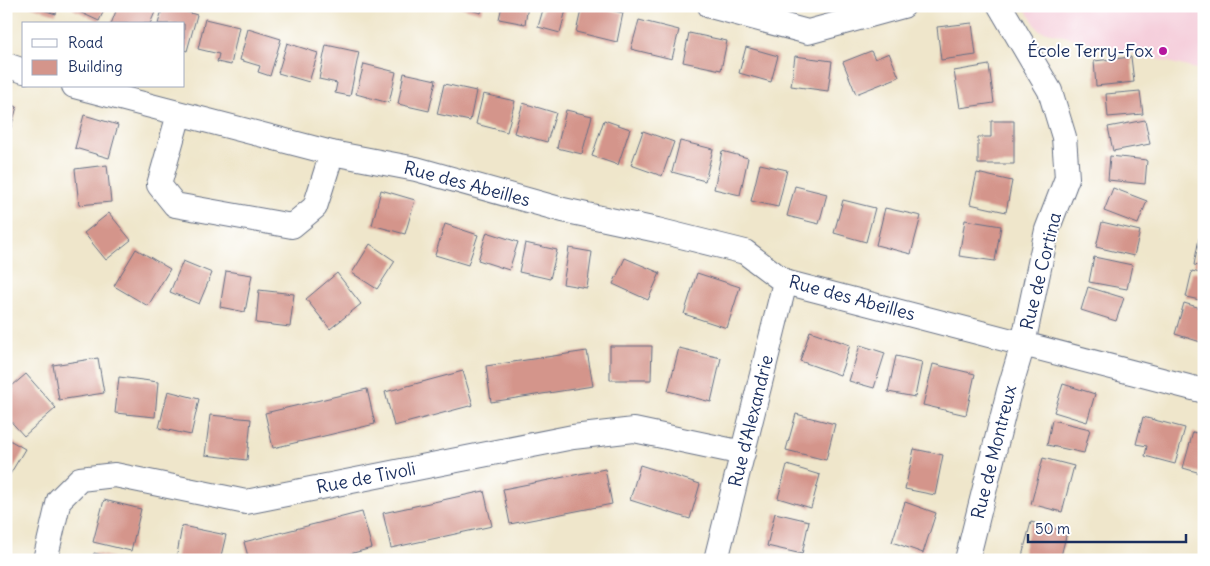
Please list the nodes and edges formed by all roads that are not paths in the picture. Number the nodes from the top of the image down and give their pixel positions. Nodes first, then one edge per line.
1 (710, 6) edge
2 (904, 6) edge
3 (1000, 6) edge
4 (6, 65) edge
5 (22, 70) edge
6 (82, 88) edge
7 (179, 114) junction
8 (332, 153) junction
9 (786, 282) junction
10 (1023, 344) junction
11 (1204, 391) edge
12 (742, 453) junction
13 (45, 560) edge
14 (716, 560) edge
15 (967, 560) edge

1 - 2 street
3 - 10 street, Rue de Cortina
4 - 5 street
6 - 7 street, Rue des Abeilles
7 - 8 street, Rue des Abeilles
7 - 8 street
8 - 9 street, Rue des Abeilles
9 - 10 street, Rue des Abeilles
9 - 12 street, Rue d'Alexandrie
10 - 11 street, Rue des Abeilles
10 - 15 street, Rue de Montreux
12 - 13 street, Rue de Tivoli
12 - 14 street, Rue d'Alexandrie

